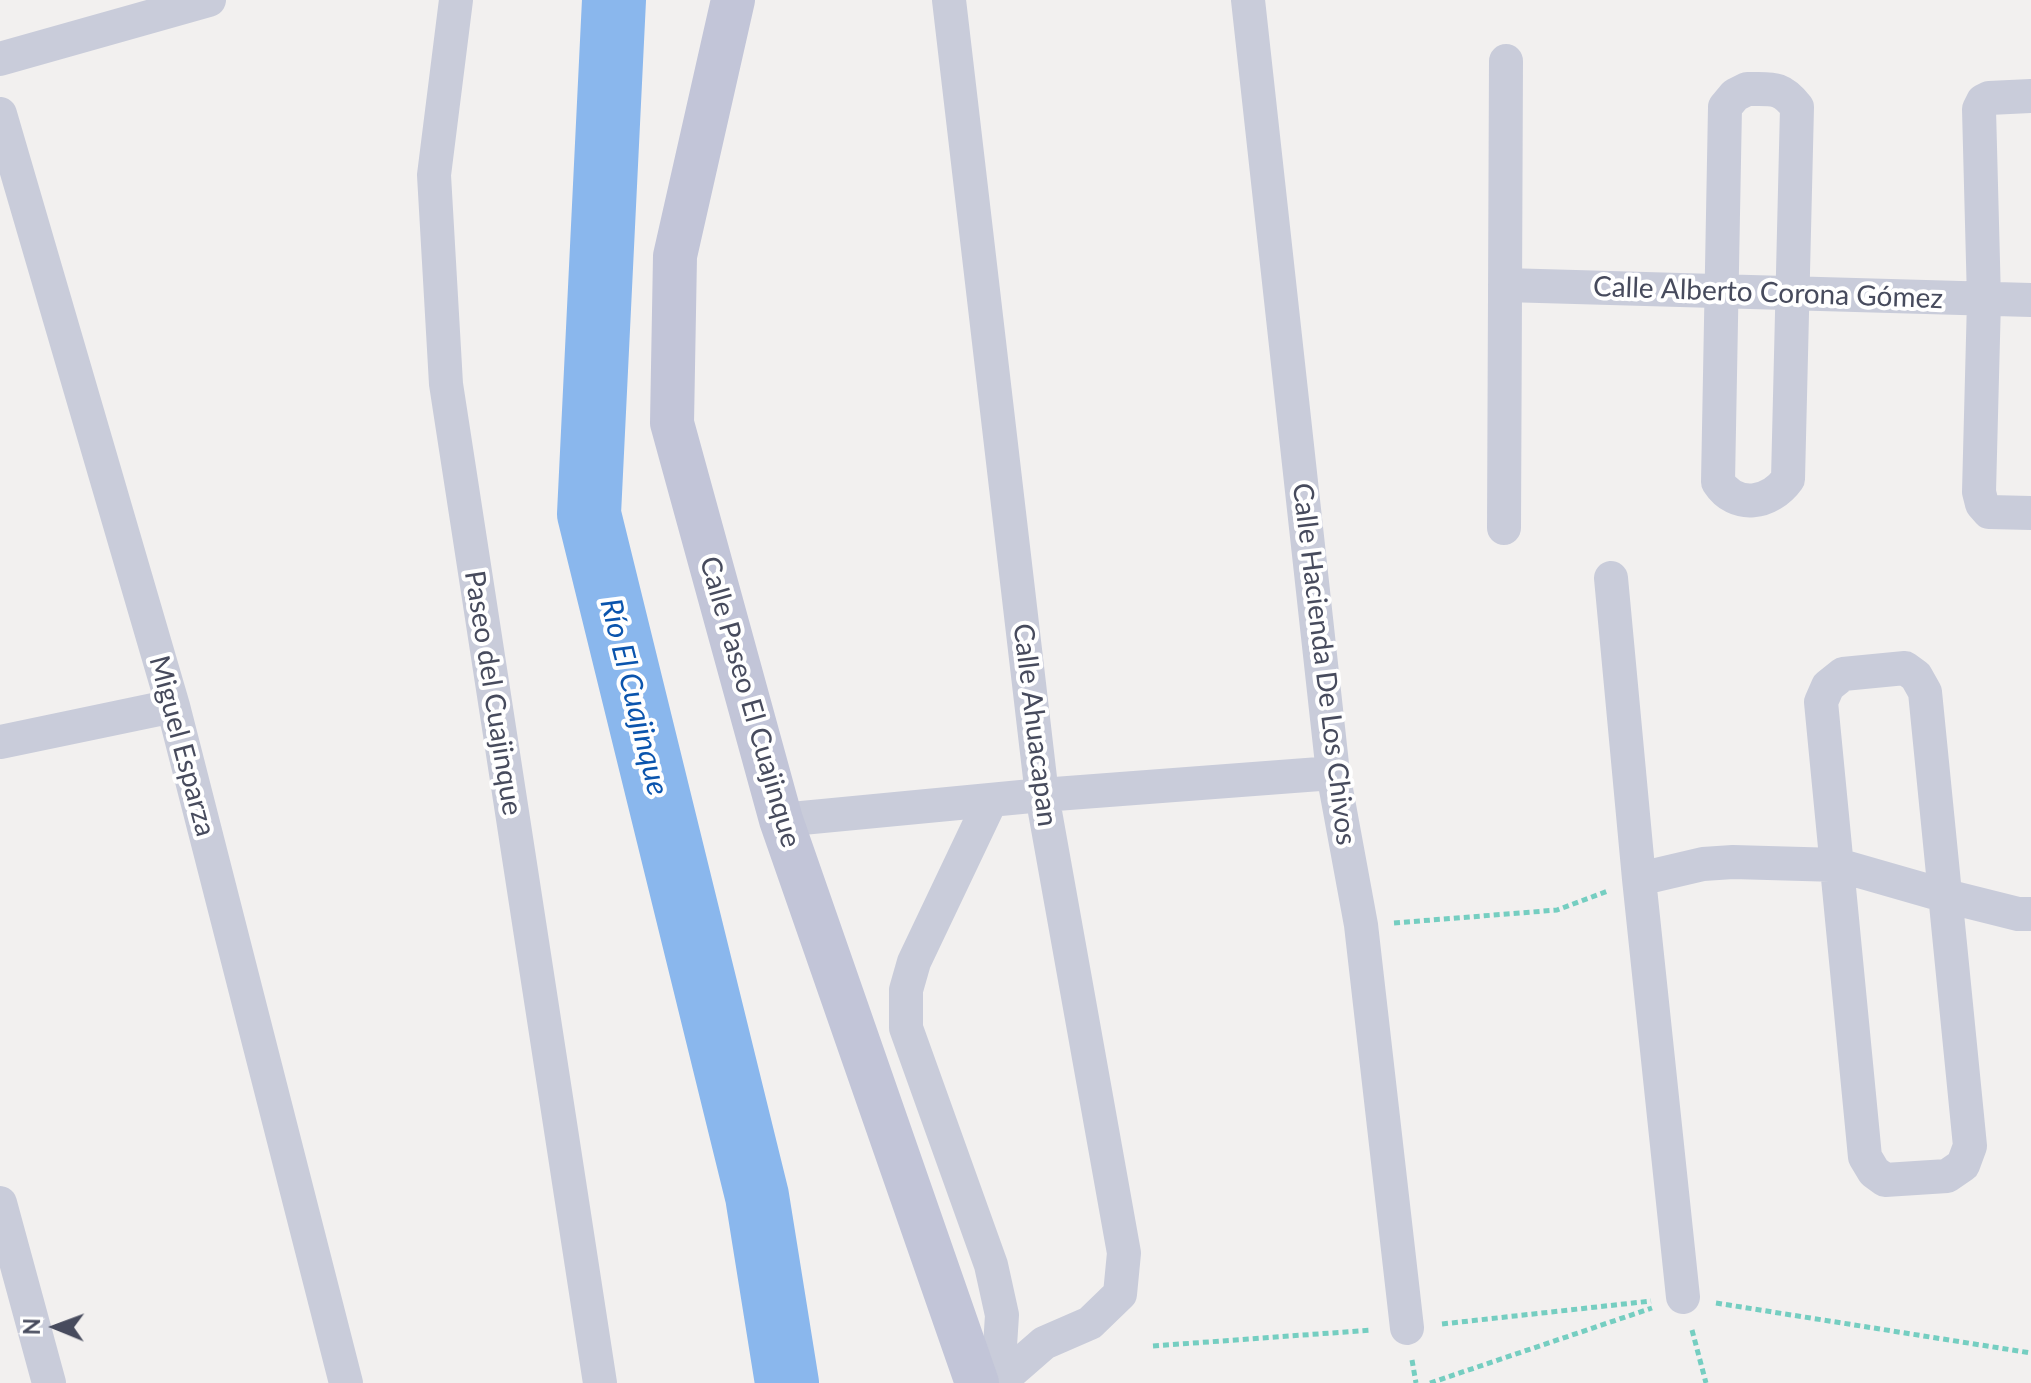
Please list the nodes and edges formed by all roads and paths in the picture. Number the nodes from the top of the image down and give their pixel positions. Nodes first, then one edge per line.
1 (209, 0) edge
2 (456, 0) edge
3 (733, 0) edge
4 (949, 0) edge
5 (1248, 0) edge
6 (0, 59) edge
7 (1506, 61) dead end
8 (2031, 96) edge
9 (0, 114) edge
10 (1505, 285) junction
11 (1720, 292) junction
12 (1794, 295) junction
13 (1984, 300) junction
14 (2031, 300) edge
15 (2031, 513) edge
16 (1504, 528) dead end
17 (1611, 578) dead end
18 (173, 706) junction
19 (0, 742) edge
20 (1333, 773) junction
21 (1042, 795) junction
22 (991, 800) junction
23 (781, 820) junction
24 (1838, 865) junction
25 (1639, 879) junction
26 (1946, 896) junction
27 (2031, 914) edge
28 (1361, 925) junction
29 (0, 1203) edge
30 (1683, 1297) junction
31 (1407, 1328) junction
32 (1153, 1346) dead end
33 (2031, 1353) edge
34 (49, 1383) edge
35 (346, 1383) edge
36 (600, 1383) edge
37 (977, 1383) edge
38 (987, 1383) edge
39 (998, 1383) edge
40 (1430, 1383) edge
41 (1706, 1383) edge

1 - 6 street
2 - 36 street, Paseo del Cuajinque
3 - 23 street, Calle Paseo El Cuajinque
4 - 21 street, Calle Ahuacapan
5 - 20 street, Calle Hacienda De Los Chivos
7 - 10 street
8 - 13 street
9 - 18 street, Miguel Esparza
10 - 11 street, Calle Alberto Corona Gómez
10 - 16 street
11 - 12 street, Calle Alberto Corona Gómez
11 - 12 street
11 - 12 street
12 - 13 street, Calle Alberto Corona Gómez
13 - 14 street, Calle Alberto Corona Gómez
13 - 15 street
17 - 25 street
18 - 19 street
18 - 35 street, Miguel Esparza
20 - 21 street
20 - 28 street, Calle Hacienda De Los Chivos
21 - 22 street
21 - 39 street, Calle Ahuacapan
22 - 23 street
22 - 38 street
23 - 37 street, Calle Paseo El Cuajinque
24 - 25 street
24 - 26 street
24 - 26 street
24 - 26 street
25 - 28 path
25 - 30 street
26 - 27 street
28 - 31 street, Calle Hacienda De Los Chivos
29 - 34 street
30 - 31 path
30 - 33 path
30 - 40 path
30 - 41 path
31 - 32 path

